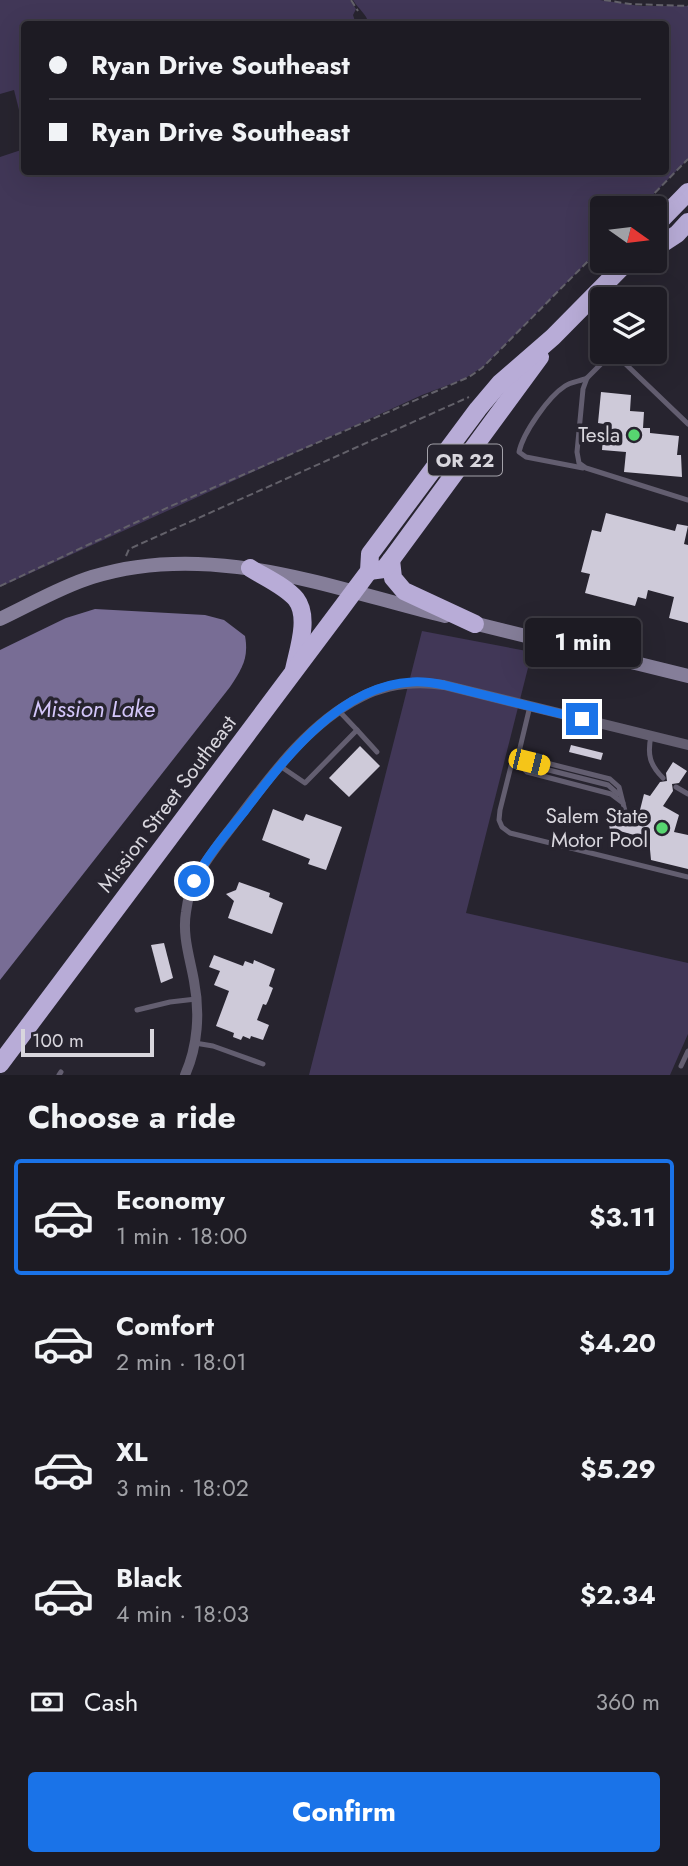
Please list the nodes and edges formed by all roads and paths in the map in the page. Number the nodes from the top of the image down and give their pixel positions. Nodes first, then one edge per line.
1 (351, 0) edge
2 (604, 0) edge
3 (688, 6) edge
4 (358, 11) dead end
5 (688, 159) edge
6 (688, 192) edge
7 (652, 196) edge
8 (667, 214) edge
9 (688, 222) edge
10 (667, 240) edge
11 (590, 259) edge
12 (617, 273) edge
13 (553, 337) junction
14 (601, 364) edge
15 (626, 364) edge
16 (587, 379) junction
17 (469, 397) dead end
18 (688, 424) edge
19 (586, 468) junction
20 (688, 500) edge
21 (391, 560) junction
22 (250, 568) junction
23 (119, 570) junction
24 (369, 571) junction
25 (0, 586) edge
26 (352, 593) junction
27 (0, 619) edge
28 (475, 624) junction
29 (294, 673) junction
30 (688, 676) edge
31 (530, 706) junction
32 (339, 711) junction
33 (357, 730) junction
34 (652, 736) junction
35 (688, 746) edge
36 (377, 752) dead end
37 (520, 759) junction
38 (280, 766) junction
39 (663, 778) dead end
40 (676, 787) dead end
41 (688, 794) edge
42 (623, 803) junction
43 (626, 815) dead end
44 (688, 877) edge
45 (196, 999) junction
46 (137, 1010) dead end
47 (195, 1043) junction
48 (688, 1051) edge
49 (0, 1064) edge
50 (263, 1065) dead end
51 (681, 1066) dead end
52 (185, 1075) edge

1 - 4 path
2 - 3 path
5 - 7 path
6 - 8 highway
9 - 10 highway
11 - 25 path
12 - 13 highway, Mission Street Southeast / OR 22
13 - 21 highway, Mission Street Southeast / OR 22
13 - 24 highway, Mission Street Southeast / OR 22
14 - 16 lane
15 - 18 lane
16 - 19 lane
16 - 19 lane
17 - 23 path
19 - 20 lane
21 - 24 highway, Mission Street Southeast / OR 22
21 - 28 highway
22 - 23 main road
22 - 26 main road
22 - 29 highway, OR 22
23 - 27 main road
24 - 26 highway, Mission Street Southeast / OR 22
26 - 28 main road
26 - 29 highway, Mission Street Southeast / OR 22
28 - 30 main road
29 - 49 highway, Mission Street Southeast / OR 22
31 - 32 street
31 - 34 street
31 - 37 lane
32 - 33 lane
32 - 38 street
33 - 36 lane
33 - 38 lane
34 - 35 street
34 - 39 lane
37 - 42 lane
37 - 42 lane
37 - 44 lane
38 - 45 street
40 - 41 lane
42 - 43 lane
45 - 46 lane
45 - 47 street
47 - 50 lane
47 - 52 street
48 - 51 lane

